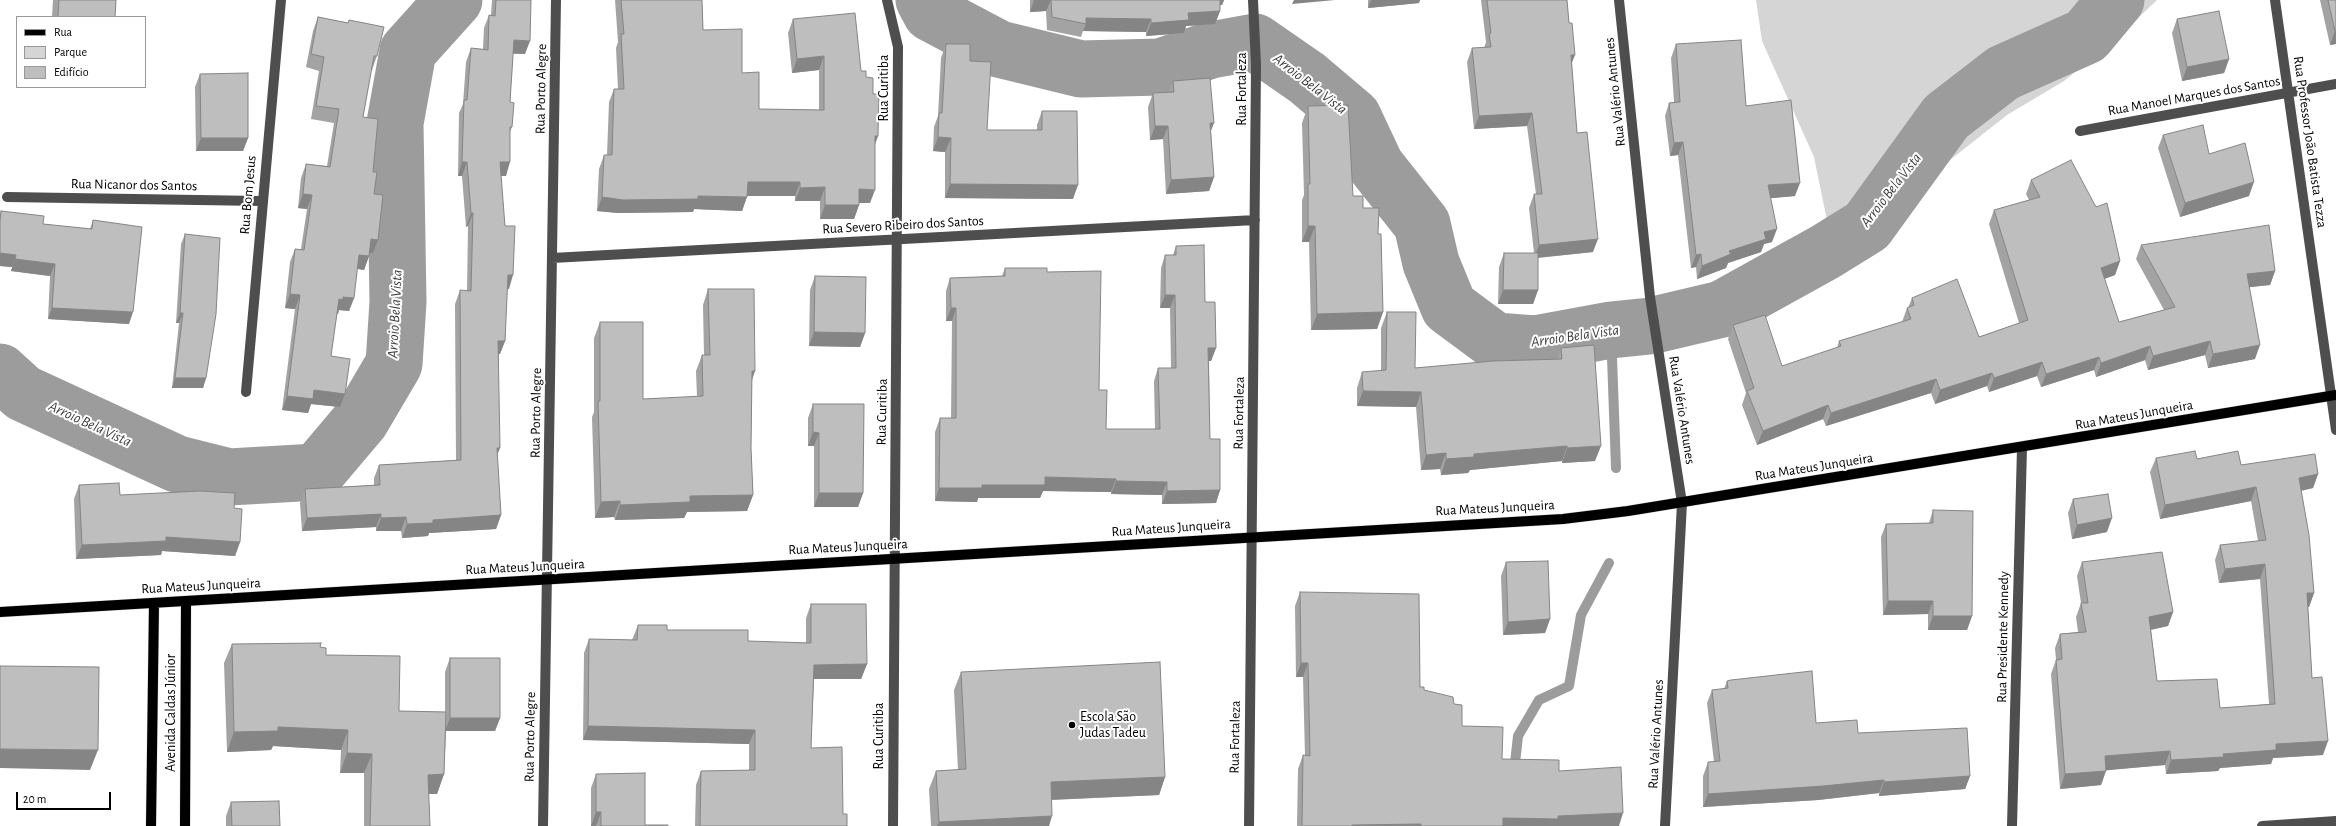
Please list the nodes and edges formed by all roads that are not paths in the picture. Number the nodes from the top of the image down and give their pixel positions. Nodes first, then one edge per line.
1 (281, 0) edge
2 (556, 0) edge
3 (887, 0) edge
4 (1253, 0) edge
5 (1619, 0) edge
6 (2275, 0) edge
7 (2336, 84) edge
8 (2289, 92) junction
9 (2080, 131) dead end
10 (7, 197) dead end
11 (261, 201) junction
12 (1255, 220) junction
13 (898, 239) junction
14 (552, 258) junction
15 (246, 392) dead end
16 (2334, 396) edge
17 (2336, 430) edge
18 (2022, 448) junction
19 (1682, 502) junction
20 (1251, 537) junction
21 (894, 559) junction
22 (547, 580) junction
23 (186, 601) junction
24 (154, 603) junction
25 (0, 612) edge
26 (2336, 821) edge
27 (151, 826) edge
28 (185, 826) edge
29 (543, 826) edge
30 (893, 826) edge
31 (1248, 826) edge
32 (1665, 826) edge
33 (2012, 826) edge
34 (2262, 826) edge

1 - 11 street, Rua Bom Jesus
2 - 14 street, Rua Porto Alegre
3 - 13 street, Rua Curitiba
4 - 12 street, Rua Fortaleza
5 - 19 street, Rua Valério Antunes
6 - 8 street, Rua Professor João Batista Tezza
7 - 8 street, Rua Manoel Marques dos Santos
8 - 9 street, Rua Manoel Marques dos Santos
8 - 16 street, Rua Professor João Batista Tezza
10 - 11 street, Rua Nicanor dos Santos
11 - 15 street, Rua Bom Jesus
12 - 13 street, Rua Severo Ribeiro dos Santos
12 - 20 street, Rua Fortaleza
13 - 14 street, Rua Severo Ribeiro dos Santos
13 - 21 street, Rua Curitiba
14 - 22 street, Rua Porto Alegre
16 - 17 street, Rua Professor João Batista Tezza
16 - 18 main road, Rua Mateus Junqueira
18 - 19 main road, Rua Mateus Junqueira
18 - 33 street, Rua Presidente Kennedy
19 - 20 main road, Rua Mateus Junqueira
19 - 32 street, Rua Valério Antunes
20 - 21 main road, Rua Mateus Junqueira
20 - 31 street, Rua Fortaleza
21 - 22 main road, Rua Mateus Junqueira
21 - 30 street, Rua Curitiba
22 - 23 main road, Rua Mateus Junqueira
22 - 29 street, Rua Porto Alegre
23 - 24 main road, Rua Mateus Junqueira
23 - 28 main road, Avenida Caldas Júnior
24 - 25 main road, Rua Mateus Junqueira
24 - 27 main road, Avenida Caldas Júnior
26 - 34 street

